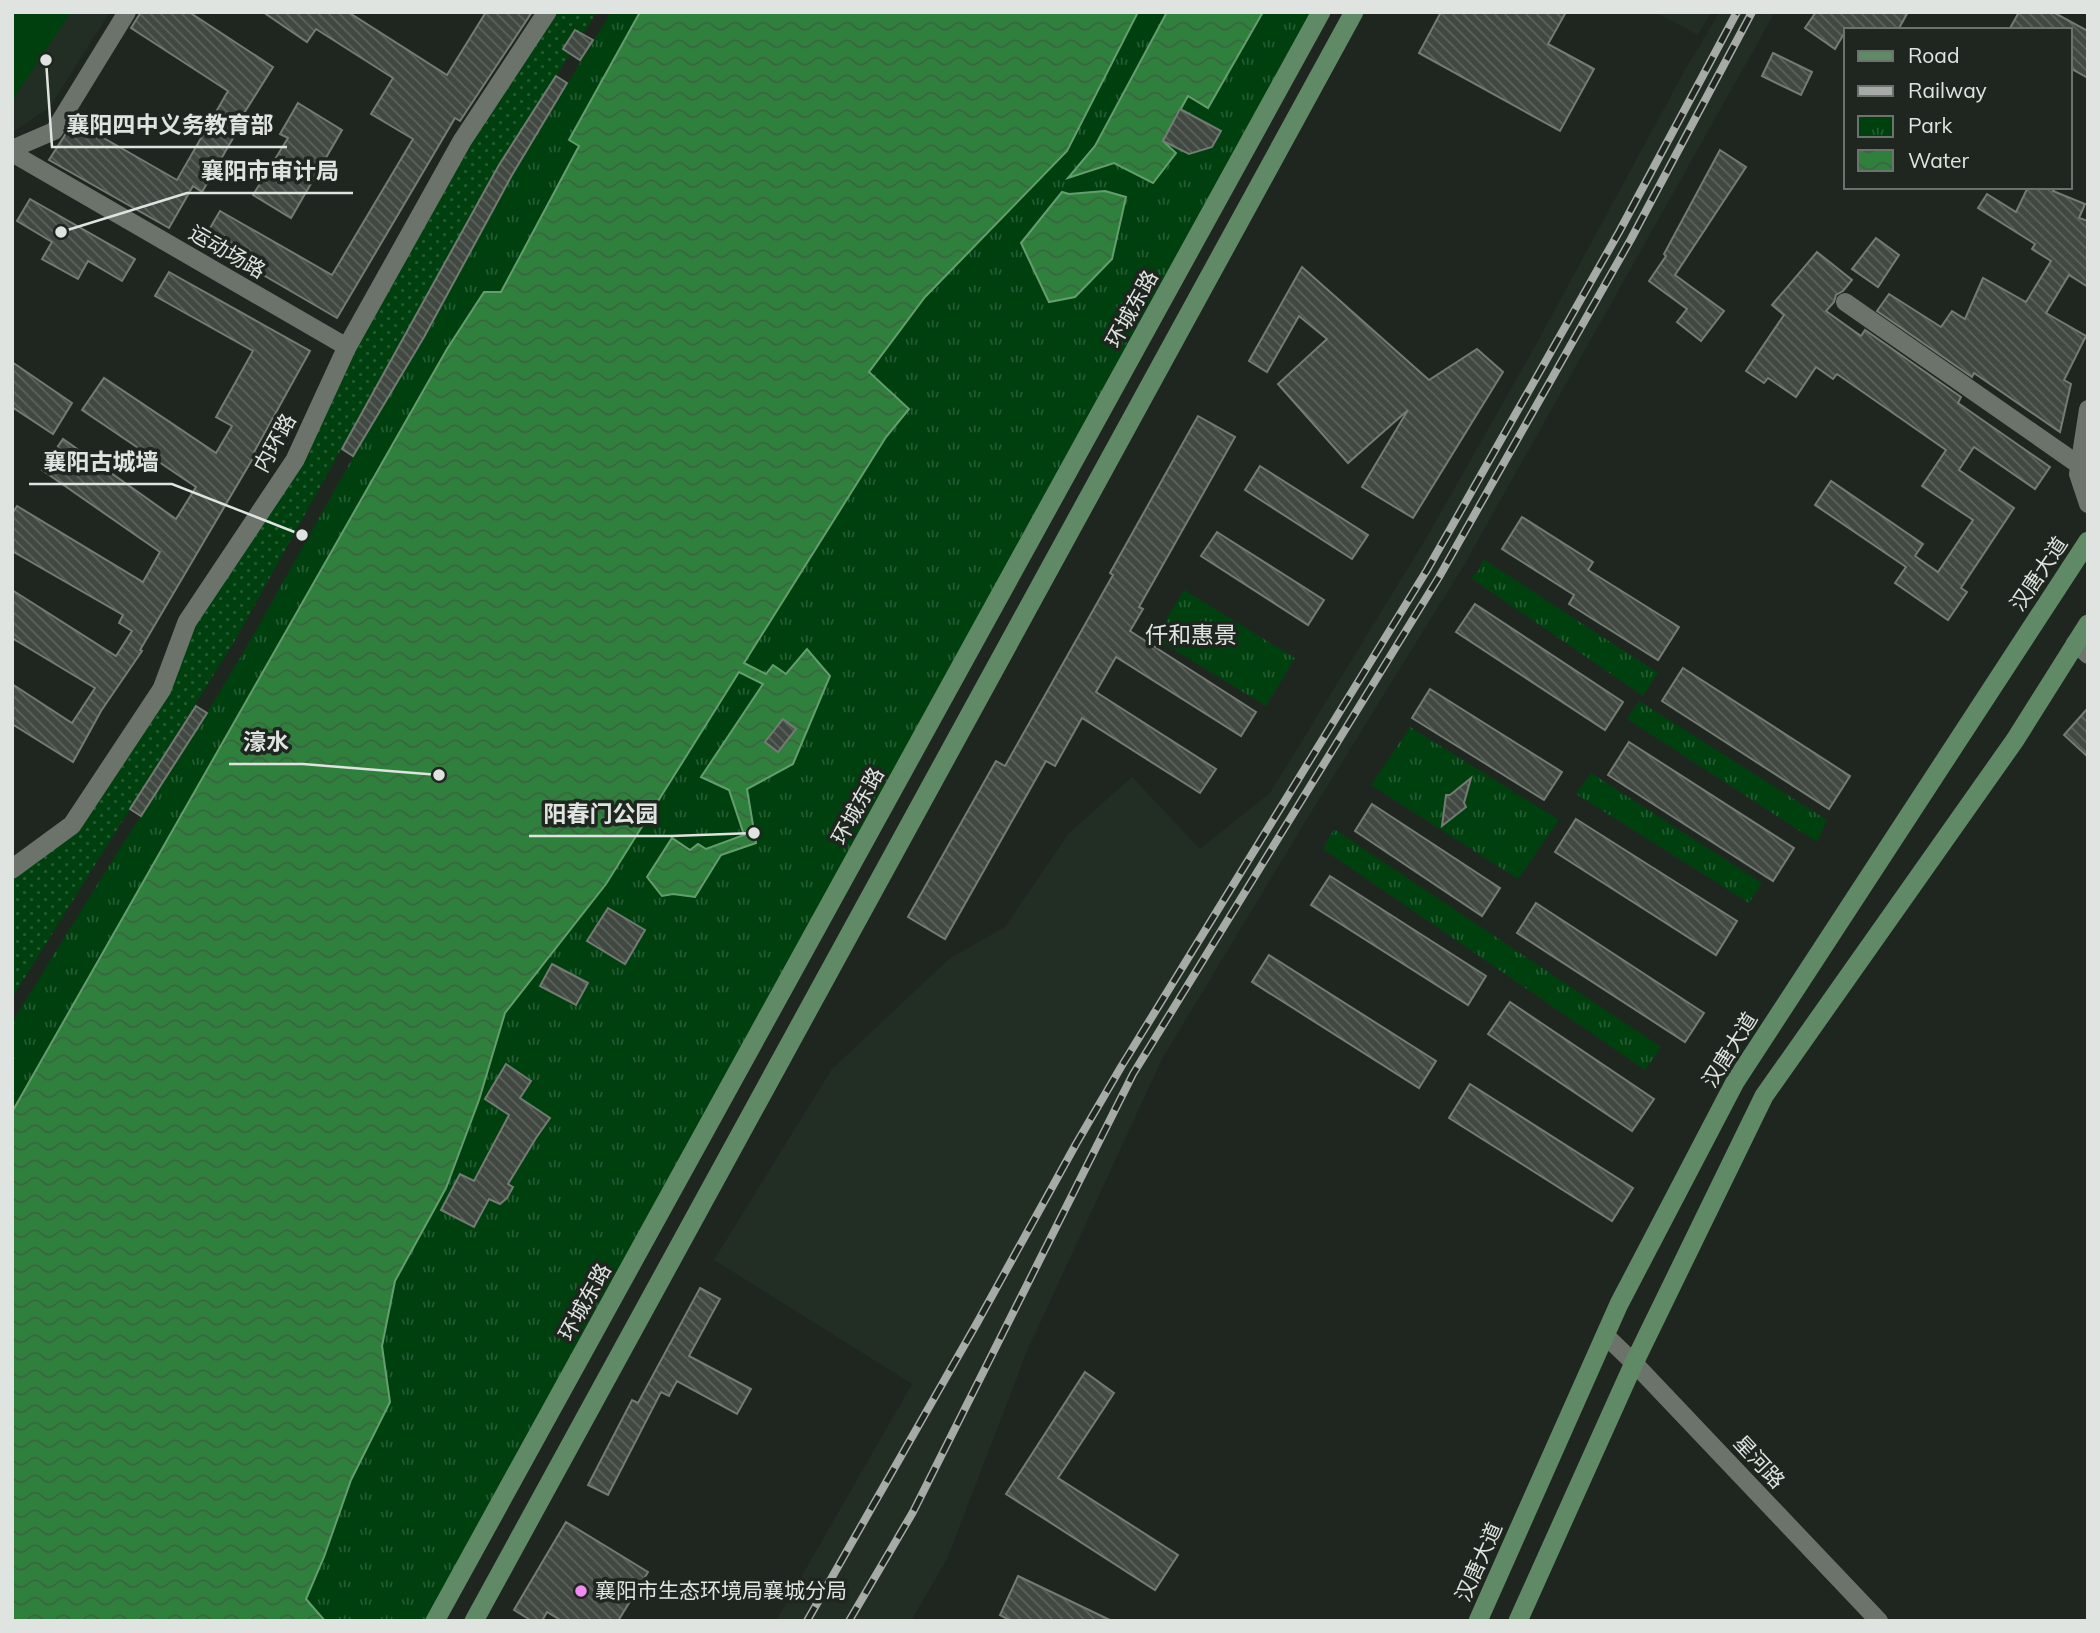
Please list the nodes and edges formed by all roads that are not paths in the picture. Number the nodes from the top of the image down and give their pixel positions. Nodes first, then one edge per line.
1 (127, 12) edge
2 (547, 12) edge
3 (1321, 12) edge
4 (1354, 12) edge
5 (12, 151) edge
6 (1844, 302) dead end
7 (347, 347) junction
8 (2088, 410) edge
9 (2079, 465) junction
10 (2088, 504) edge
11 (2088, 541) edge
12 (2088, 624) edge
13 (2082, 649) edge
14 (12, 869) edge
15 (1605, 1335) junction
16 (1634, 1363) junction
17 (435, 1621) edge
18 (474, 1621) edge
19 (1478, 1621) edge
20 (1518, 1621) edge
21 (1879, 1621) edge

1 - 5 street, 运动场路
2 - 7 street, 内环路
3 - 17 main road, 环城东路
4 - 18 main road
5 - 7 street, 运动场路
6 - 9 street
7 - 14 street, 内环路
8 - 9 street
9 - 10 street
11 - 15 main road, 汉唐大道
12 - 13 main road
13 - 16 main road
15 - 16 street, 星河路
15 - 19 main road, 汉唐大道
16 - 20 main road
16 - 21 street, 星河路

